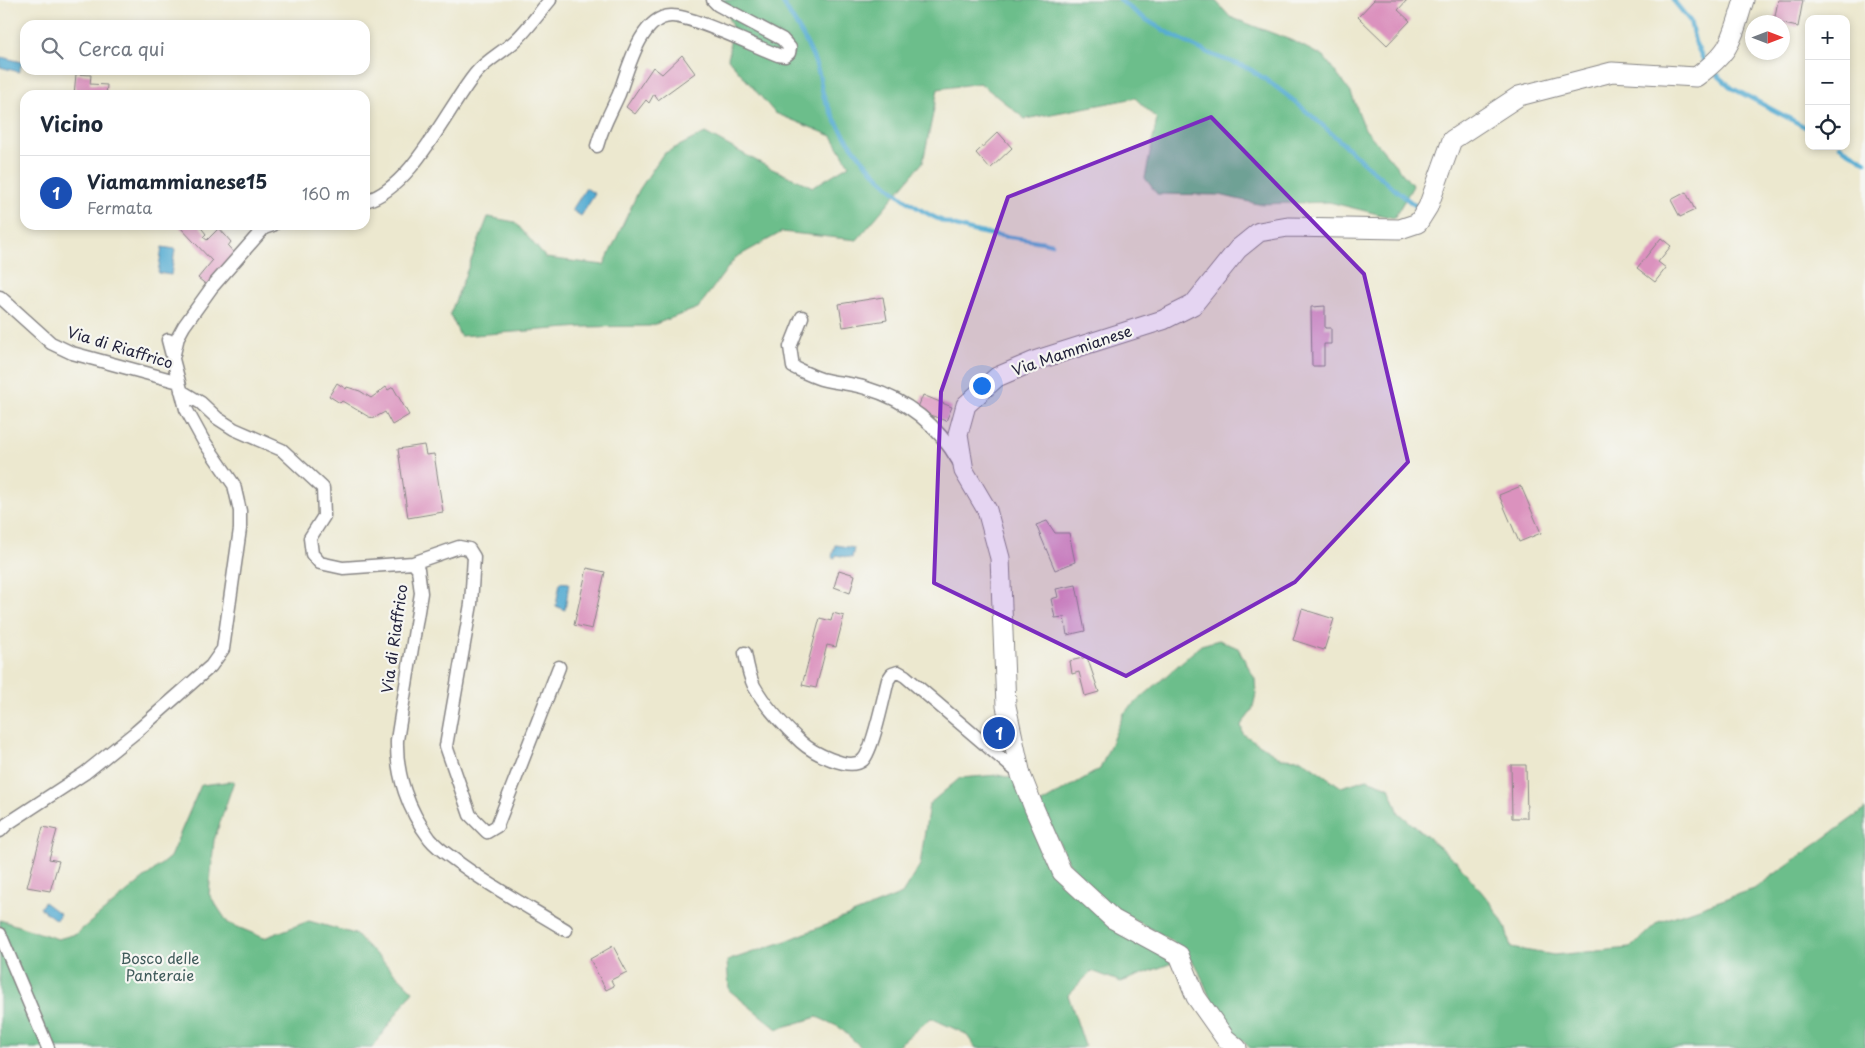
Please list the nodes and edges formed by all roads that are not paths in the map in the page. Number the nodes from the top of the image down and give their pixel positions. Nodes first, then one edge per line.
1 (550, 0) edge
2 (713, 0) edge
3 (1744, 0) edge
4 (597, 146) dead end
5 (370, 200) edge
6 (262, 230) edge
7 (0, 298) edge
8 (802, 317) dead end
9 (168, 340) dead end
10 (173, 358) junction
11 (180, 387) junction
12 (964, 471) junction
13 (413, 563) junction
14 (745, 653) dead end
15 (559, 667) dead end
16 (1021, 775) junction
17 (0, 831) edge
18 (566, 930) dead end
19 (0, 934) edge
20 (48, 1048) edge
21 (1237, 1048) edge

1 - 5 street
2 - 4 street
3 - 12 main road, Via Mammianese
6 - 10 street
7 - 11 street, Via di Riaffrico
8 - 12 street
9 - 10 street
10 - 11 street
11 - 13 street, Via di Riaffrico
11 - 17 street, Via di Riaffrico
12 - 16 main road, Via Mammianese
13 - 15 street
13 - 18 street, Via di Riaffrico
14 - 16 street
16 - 21 main road, Via Mammianese
19 - 20 street

